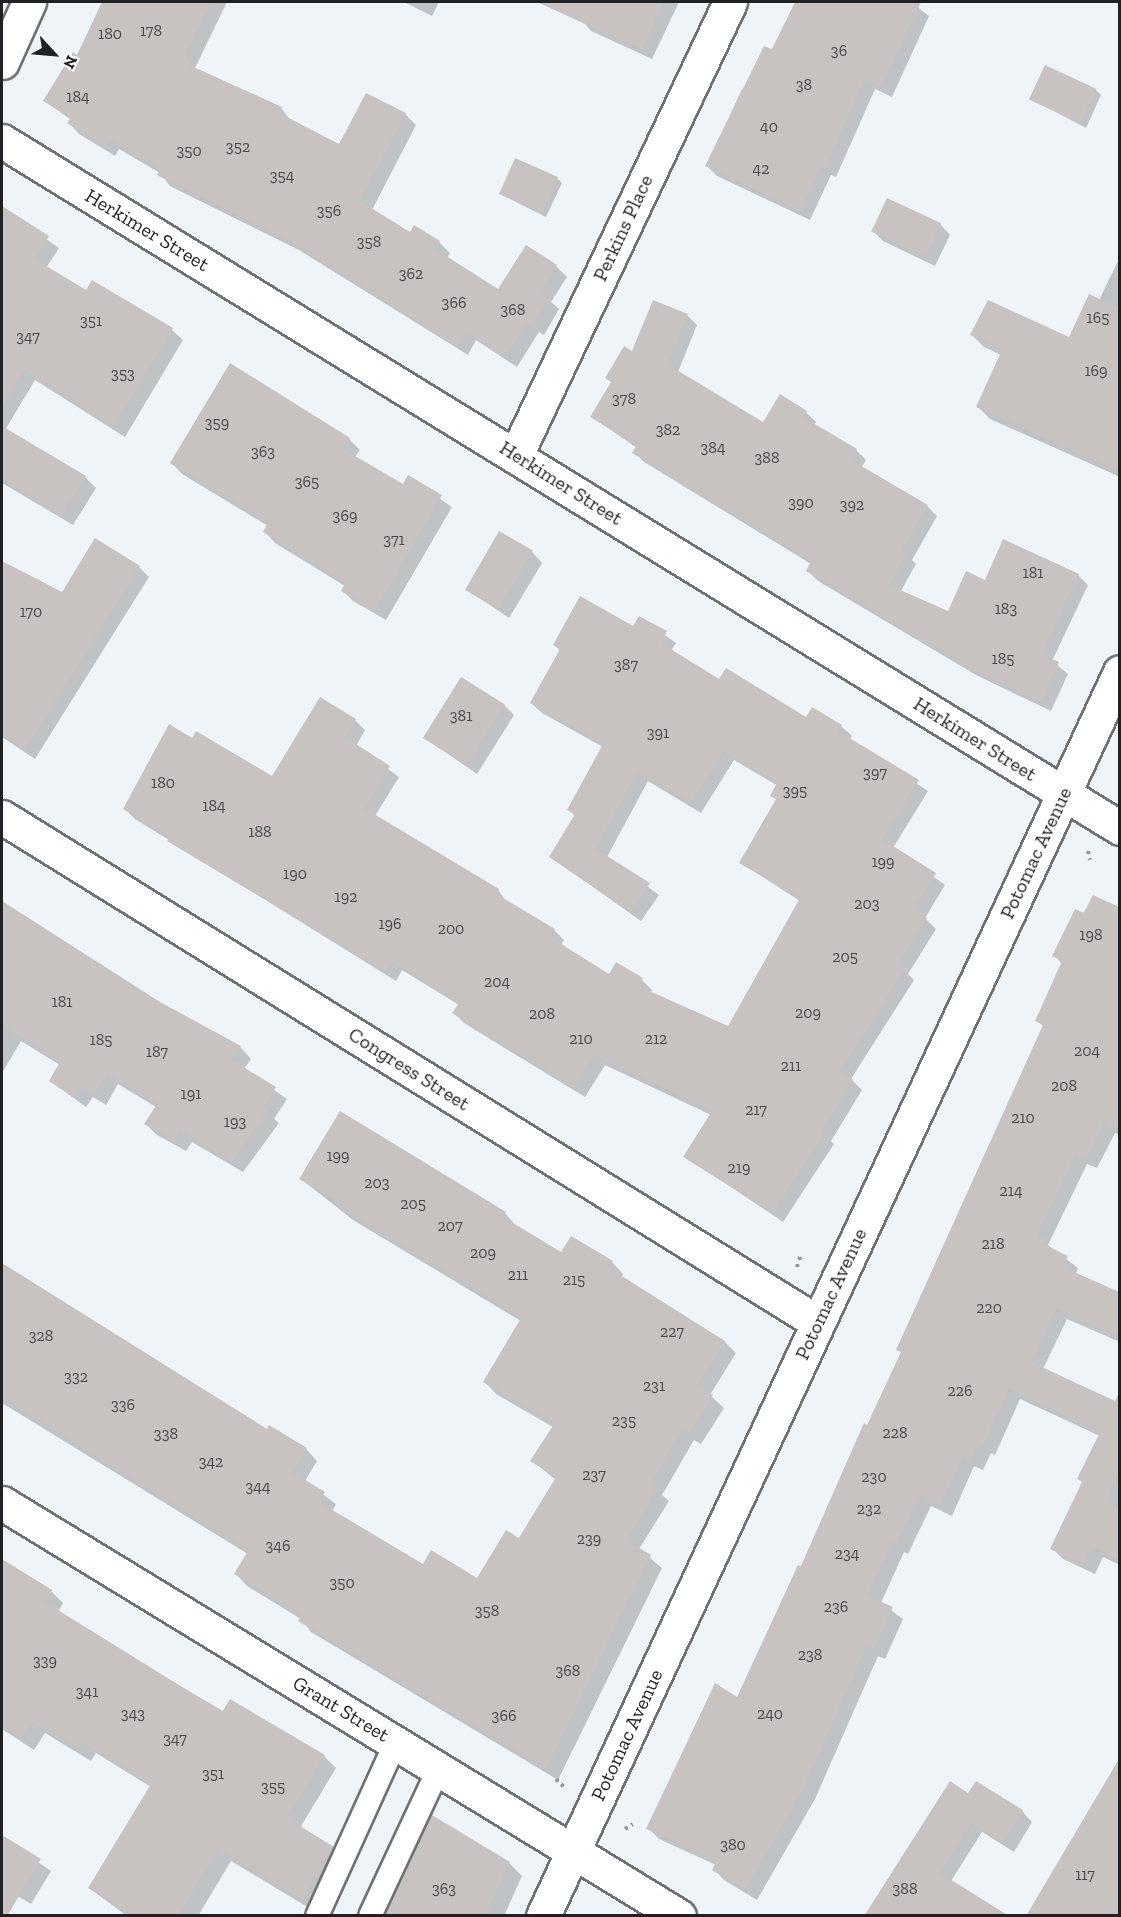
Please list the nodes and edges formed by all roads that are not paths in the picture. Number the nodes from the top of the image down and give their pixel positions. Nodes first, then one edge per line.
1 (29, 2) edge
2 (730, 2) edge
3 (2, 62) edge
4 (2, 141) edge
5 (516, 455) junction
6 (1119, 672) edge
7 (1064, 794) junction
8 (2, 817) edge
9 (1119, 828) edge
10 (817, 1322) junction
11 (2, 1503) edge
12 (396, 1742) junction
13 (439, 1768) junction
14 (574, 1850) junction
15 (317, 1916) edge
16 (370, 1916) edge
17 (543, 1916) edge
18 (679, 1916) edge

1 - 3 street
2 - 5 street, Perkins Place
4 - 5 street, Herkimer Street
5 - 7 street, Herkimer Street
6 - 7 street, Potomac Avenue
7 - 9 street, Herkimer Street
7 - 10 street, Potomac Avenue
8 - 10 street, Congress Street
10 - 14 street, Potomac Avenue
11 - 12 street, Grant Street
12 - 13 street, Grant Street
12 - 15 lane
13 - 14 street, Grant Street
13 - 16 lane
14 - 17 street, Potomac Avenue
14 - 18 street, Grant Street

